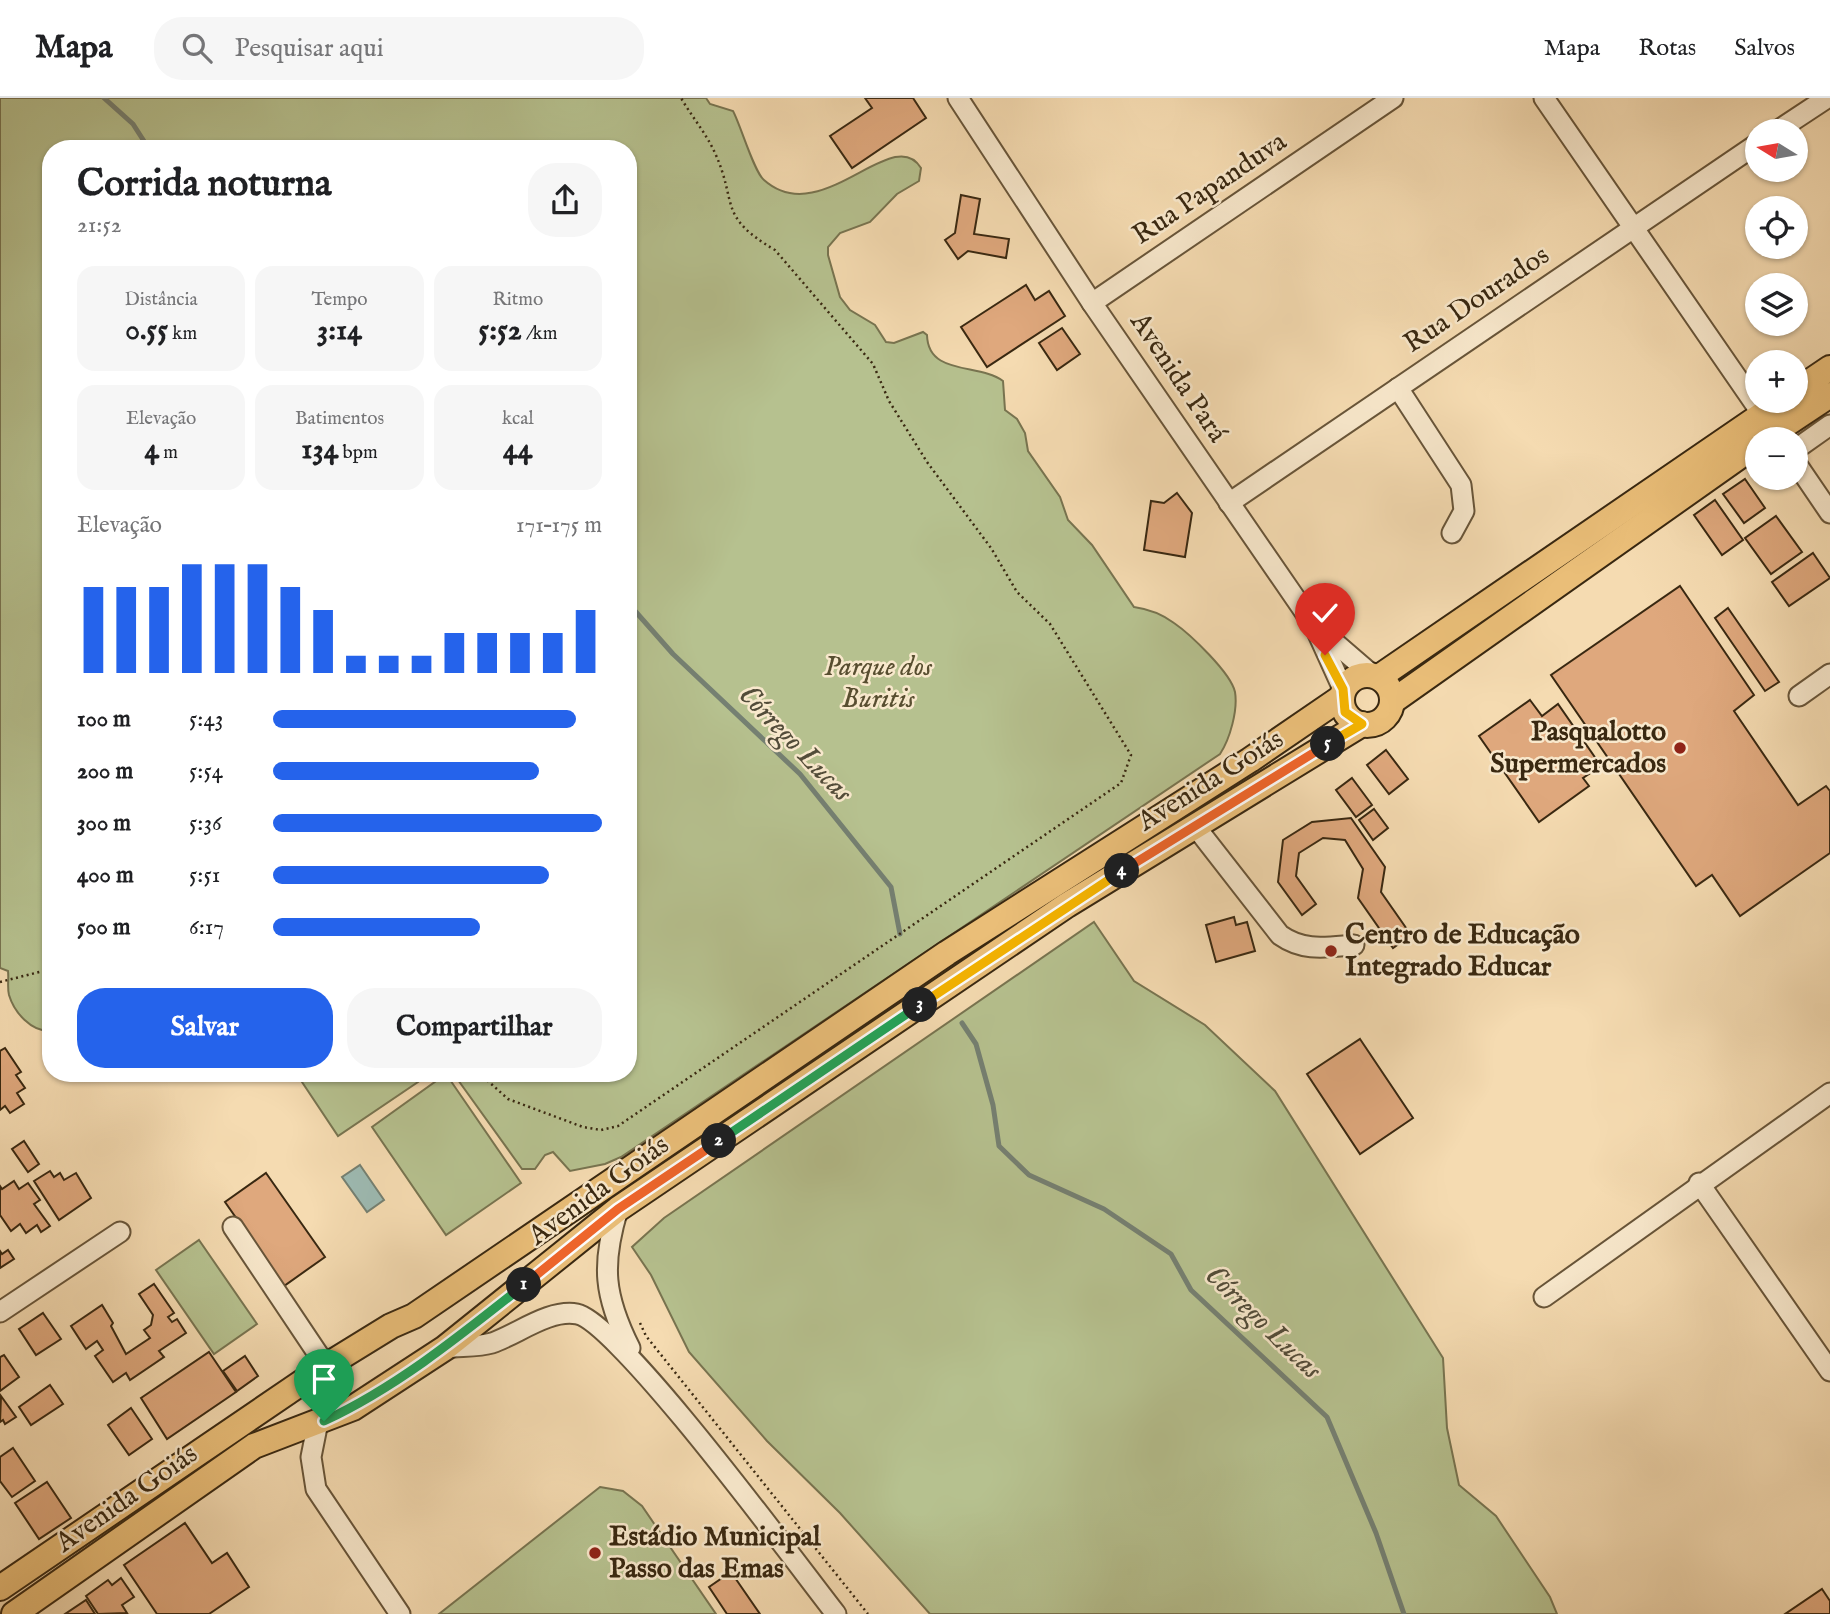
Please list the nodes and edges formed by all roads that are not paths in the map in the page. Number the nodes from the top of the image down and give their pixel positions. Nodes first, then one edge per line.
1 (959, 98) edge
2 (1393, 98) edge
3 (1544, 98) edge
4 (1826, 98) edge
5 (1795, 119) edge
6 (1745, 152) edge
7 (1633, 227) junction
8 (1092, 303) junction
9 (1830, 368) edge
10 (1808, 383) edge
11 (1398, 388) junction
12 (1830, 395) edge
13 (1830, 425) edge
14 (1769, 427) edge
15 (1772, 427) edge
16 (1808, 441) edge
17 (1745, 444) edge
18 (1745, 446) edge
19 (1808, 478) edge
20 (1827, 502) edge
21 (1229, 503) junction
22 (1452, 533) dead end
23 (1313, 624) junction
24 (1830, 674) edge
25 (1375, 676) junction
26 (1343, 693) junction
27 (1798, 696) dead end
28 (1392, 701) junction
29 (1362, 724) junction
30 (1195, 826) junction
31 (1354, 945) dead end
32 (1830, 1093) edge
33 (1699, 1183) junction
34 (618, 1209) junction
35 (233, 1227) dead end
36 (120, 1232) dead end
37 (1544, 1297) dead end
38 (0, 1312) edge
39 (414, 1316) junction
40 (438, 1352) junction
41 (637, 1362) junction
42 (1830, 1371) edge
43 (316, 1373) junction
44 (318, 1422) junction
45 (0, 1588) edge
46 (14, 1614) edge
47 (400, 1614) edge
48 (836, 1614) edge

1 - 8 street, Avenida Pará
2 - 8 street, Rua Papanduva
3 - 7 street
4 - 5 street
6 - 7 street, Rua Dourados
7 - 11 street, Rua Dourados
7 - 14 street
8 - 21 street, Avenida Pará
9 - 10 main road
11 - 21 street, Rua Dourados
11 - 22 street
12 - 15 main road
13 - 16 street
17 - 25 main road
18 - 28 main road
19 - 20 street
21 - 23 street, Avenida Pará
23 - 25 street, Avenida Pará
23 - 26 street
24 - 27 street
25 - 26 main road
25 - 28 main road
26 - 29 main road
26 - 39 main road, Avenida Goiás
28 - 29 main road
29 - 30 main road, Avenida Goiás
30 - 31 street
30 - 34 main road, Avenida Goiás
32 - 33 street
33 - 37 street
33 - 42 street
34 - 40 main road, Avenida Goiás
34 - 41 street
35 - 43 street
36 - 38 street
39 - 40 main road
39 - 43 main road, Avenida Goiás
40 - 41 street
40 - 44 main road, Avenida Goiás
41 - 48 street
43 - 44 main road
43 - 45 main road, Avenida Goiás
44 - 46 main road, Avenida Goiás
44 - 47 street

